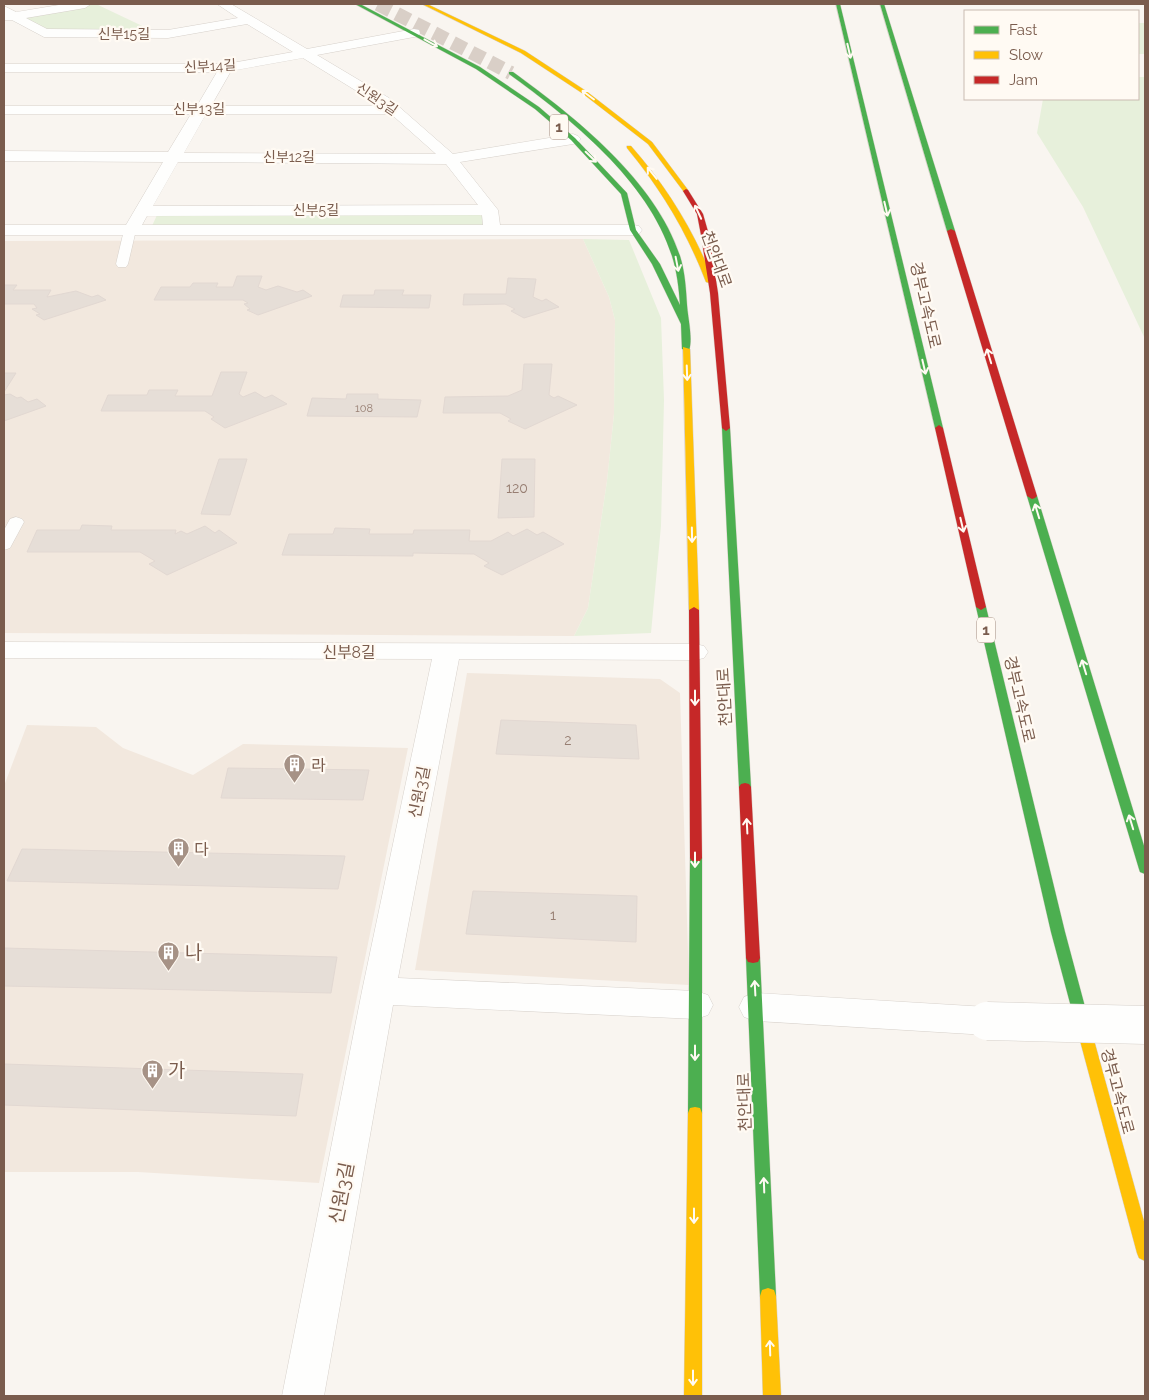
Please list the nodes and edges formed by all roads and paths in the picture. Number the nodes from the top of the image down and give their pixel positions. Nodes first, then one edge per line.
1 (85, 4) edge
2 (223, 4) edge
3 (357, 4) edge
4 (838, 4) edge
5 (882, 4) edge
6 (427, 5) edge
7 (7, 15) edge
8 (249, 20) junction
9 (414, 33) junction
10 (304, 53) junction
11 (473, 66) junction
12 (4, 68) edge
13 (226, 68) junction
14 (511, 73) tunnel mouth
15 (536, 74) dead end
16 (570, 96) dead end
17 (202, 109) junction
18 (4, 110) edge
19 (394, 110) junction
20 (619, 136) dead end
21 (572, 139) junction
22 (4, 156) edge
23 (173, 156) junction
24 (450, 159) junction
25 (490, 210) junction
26 (141, 211) junction
27 (4, 230) edge
28 (130, 230) junction
29 (492, 230) junction
30 (633, 230) junction
31 (122, 264) dead end
32 (714, 293) junction
33 (685, 324) junction
34 (16, 522) dead end
35 (4, 545) edge
36 (4, 650) edge
37 (447, 652) junction
38 (695, 652) junction
39 (1145, 869) edge
40 (379, 990) junction
41 (696, 1005) junction
42 (756, 1007) junction
43 (1145, 1025) edge
44 (1145, 1253) edge
45 (303, 1396) edge
46 (693, 1396) edge
47 (772, 1396) edge

1 - 7 street
2 - 8 street, 신원3길
3 - 9 main road, 1
4 -> 44 main road, 경부고속도로 / 1
39 -> 5 main road
6 - 11 main road
32 -> 6 main road
7 - 8 street, 신부15길
8 - 10 street, 신원3길
9 - 10 street, 신부14길
9 -> 11 main road, 1
10 - 13 street, 신부14길
10 - 19 street, 신원3길
11 - 21 main road, 1
12 - 13 street, 신부14길
13 - 17 street
14 -> 33 main road, 천안대로
15 - 16 main road
17 - 18 street, 신부13길
17 - 19 street, 신부13길
17 - 23 street
19 - 24 street, 신원3길
32 -> 20 main road, 천안대로
21 - 24 street, 신부12길
21 -> 30 main road, 1
22 - 23 street, 신부12길
23 - 24 street, 신부12길
23 - 26 street
24 - 25 street, 신원3길
25 - 26 street, 신부5길
25 - 29 street
26 - 28 street
27 - 28 street
28 - 29 street
28 - 31 lane
29 - 30 street
30 - 33 main road, 1
42 -> 32 main road, 천안대로
33 -> 38 main road, 천안대로 / 1
34 - 35 lane
36 - 37 street, 신부8길
37 - 38 street, 신부8길
37 - 40 street, 신원3길
38 -> 41 main road, 천안대로 / 1
40 - 41 street
40 - 45 street, 신원3길
41 -> 46 main road, 천안대로
42 - 43 street, bridge
47 -> 42 main road, 천안대로

